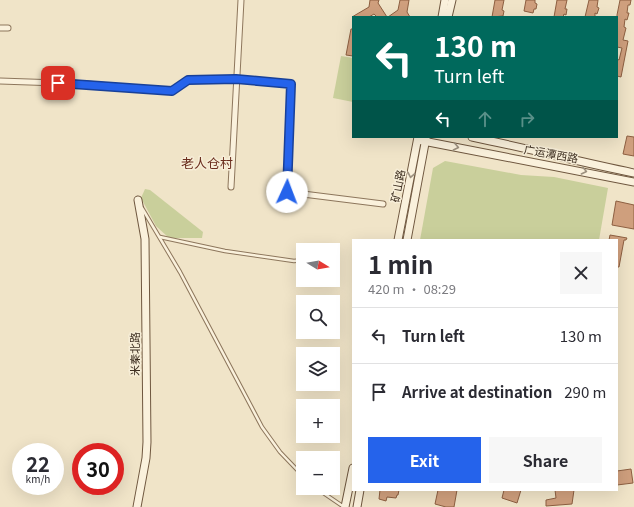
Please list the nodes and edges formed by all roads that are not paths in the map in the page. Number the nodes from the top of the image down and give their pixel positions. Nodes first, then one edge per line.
1 (241, 0) edge
2 (445, 0) edge
3 (452, 0) edge
4 (442, 16) edge
5 (448, 16) edge
6 (0, 28) edge
7 (8, 28) dead end
8 (236, 79) junction
9 (0, 81) edge
10 (418, 138) edge
11 (477, 138) edge
12 (426, 139) edge
13 (634, 173) edge
14 (634, 182) edge
15 (231, 186) dead end
16 (138, 200) joint
17 (383, 204) dead end
18 (159, 237) junction
19 (398, 239) edge
20 (407, 239) edge
21 (296, 261) edge
22 (296, 469) edge
23 (352, 473) edge
24 (360, 491) edge
25 (327, 495) edge
26 (137, 507) edge
27 (345, 507) edge
28 (357, 507) edge

1 - 8 street
2 - 4 street
3 - 5 street
6 - 7 street
8 - 9 street
8 - 15 street
8 - 17 street
10 - 12 street, 广运潭西路
10 -> 19 street, 矿山路
11 - 13 street, 广运潭西路
12 -> 14 street, 广运潭西路
12 - 20 street, 矿山路
16 - 18 lane
16 - 26 street, 米秦北路
18 - 21 lane
18 - 22 lane
23 - 27 street
24 - 28 street
25 - 27 lane

